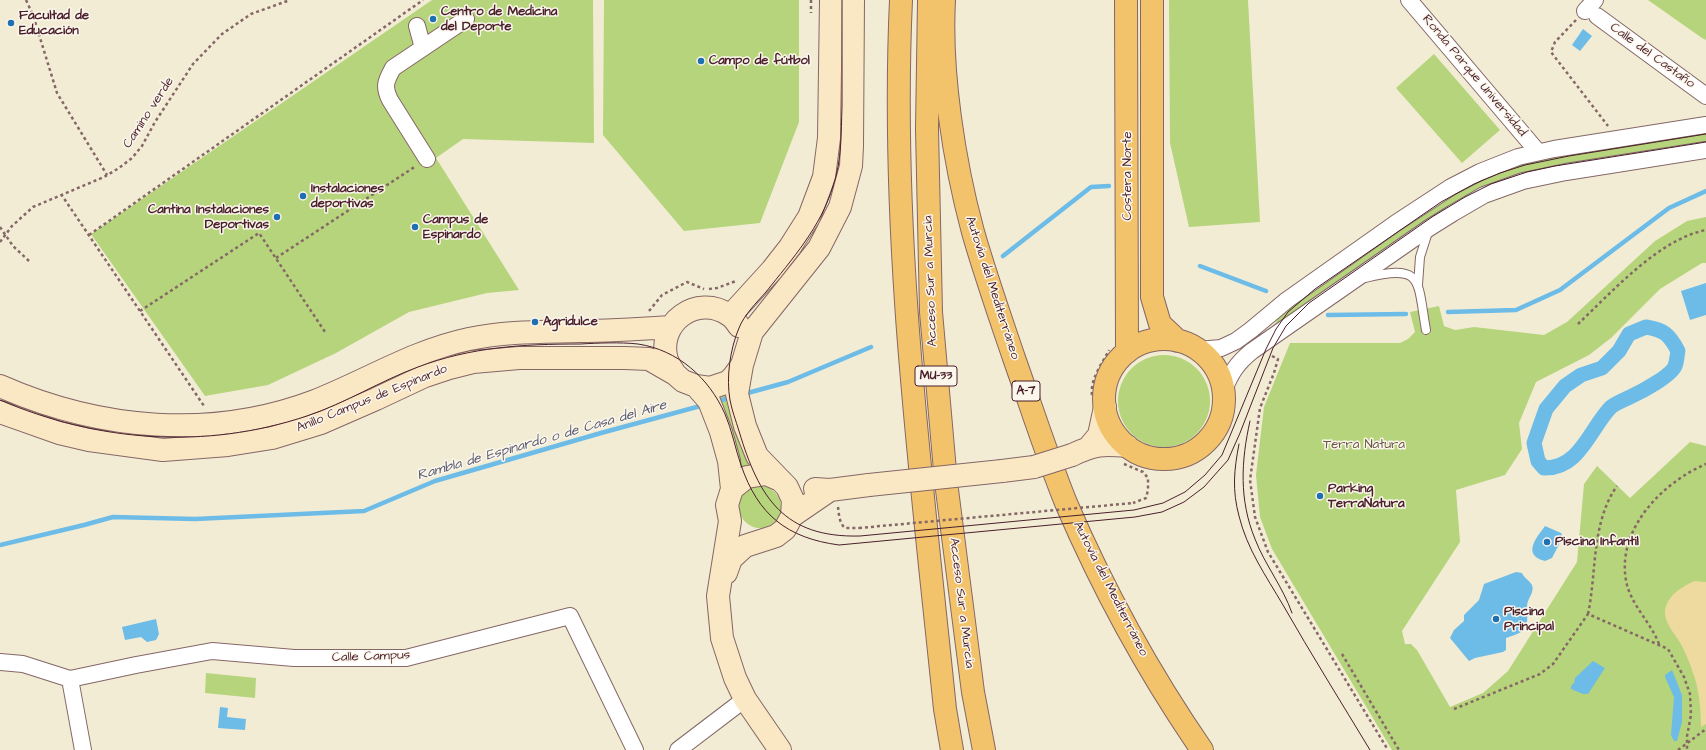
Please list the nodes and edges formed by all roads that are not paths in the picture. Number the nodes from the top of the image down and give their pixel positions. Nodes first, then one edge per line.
1 (831, 0) edge
2 (853, 0) edge
3 (900, 0) edge
4 (929, 0) edge
5 (944, 0) edge
6 (1126, 0) edge
7 (1152, 0) edge
8 (1410, 0) edge
9 (1592, 9) edge
10 (466, 19) dead end
11 (418, 26) dead end
12 (423, 48) junction
13 (1706, 96) edge
14 (1706, 125) edge
15 (1706, 150) edge
16 (1538, 152) junction
17 (427, 159) road end
18 (1429, 228) junction
19 (1353, 281) junction
20 (1418, 287) junction
21 (730, 315) junction
22 (670, 327) junction
23 (1426, 330) dead end
24 (1178, 341) junction
25 (1119, 348) junction
26 (1198, 350) junction
27 (744, 358) junction
28 (675, 374) junction
29 (0, 386) edge
30 (696, 386) junction
31 (1224, 392) junction
32 (1099, 404) junction
33 (0, 412) edge
34 (1081, 451) junction
35 (1123, 454) junction
36 (784, 484) junction
37 (732, 489) junction
38 (833, 490) junction
39 (792, 516) junction
40 (730, 521) junction
41 (761, 540) junction
42 (718, 596) junction
43 (0, 662) edge
44 (70, 679) junction
45 (745, 699) junction
46 (83, 750) edge
47 (636, 750) edge
48 (678, 750) edge
49 (780, 750) edge
50 (952, 750) edge
51 (984, 750) edge
52 (1202, 750) edge

1 - 21 main road
2 - 27 main road, Anillo Campus de Espinardo
3 - 50 main road
4 - 51 main road, Acceso Sur a Murcia / MU-33
5 - 52 main road, Autovía del Mediterráneo / A-7
6 - 25 main road, Costera Norte
7 - 24 main road, Costera Norte
8 - 16 street, Ronda Parque Universidad
9 - 13 street, Calle del Castaño
10 - 12 street
11 - 12 street
12 - 17 street
14 - 16 street
15 - 18 street
16 - 26 street
18 - 19 street
18 - 20 lane
19 - 20 lane
19 - 31 street
20 - 23 lane
21 - 22 main road
21 - 27 main road
22 - 28 main road
22 - 29 main road, Anillo Campus de Espinardo
24 - 25 main road, Costera Norte
24 - 26 main road, Costera Norte
25 - 32 main road, Costera Norte
26 - 31 main road, Costera Norte
27 - 30 main road, Anillo Campus de Espinardo
27 - 36 main road
28 - 30 main road, Anillo Campus de Espinardo
28 - 33 main road, Anillo Campus de Espinardo
30 - 37 main road
31 - 35 main road, Costera Norte
32 - 34 main road
32 - 35 main road, Costera Norte
34 - 35 main road
34 - 38 main road, bridge
36 - 37 main road
36 - 38 main road
36 - 39 main road
37 - 40 main road
38 - 39 main road
39 - 41 main road
40 - 41 main road
40 - 42 main road
41 - 42 main road
42 - 45 main road
43 - 44 street
44 - 46 street
44 - 47 street, Calle Campus
45 - 48 street
45 - 49 main road

